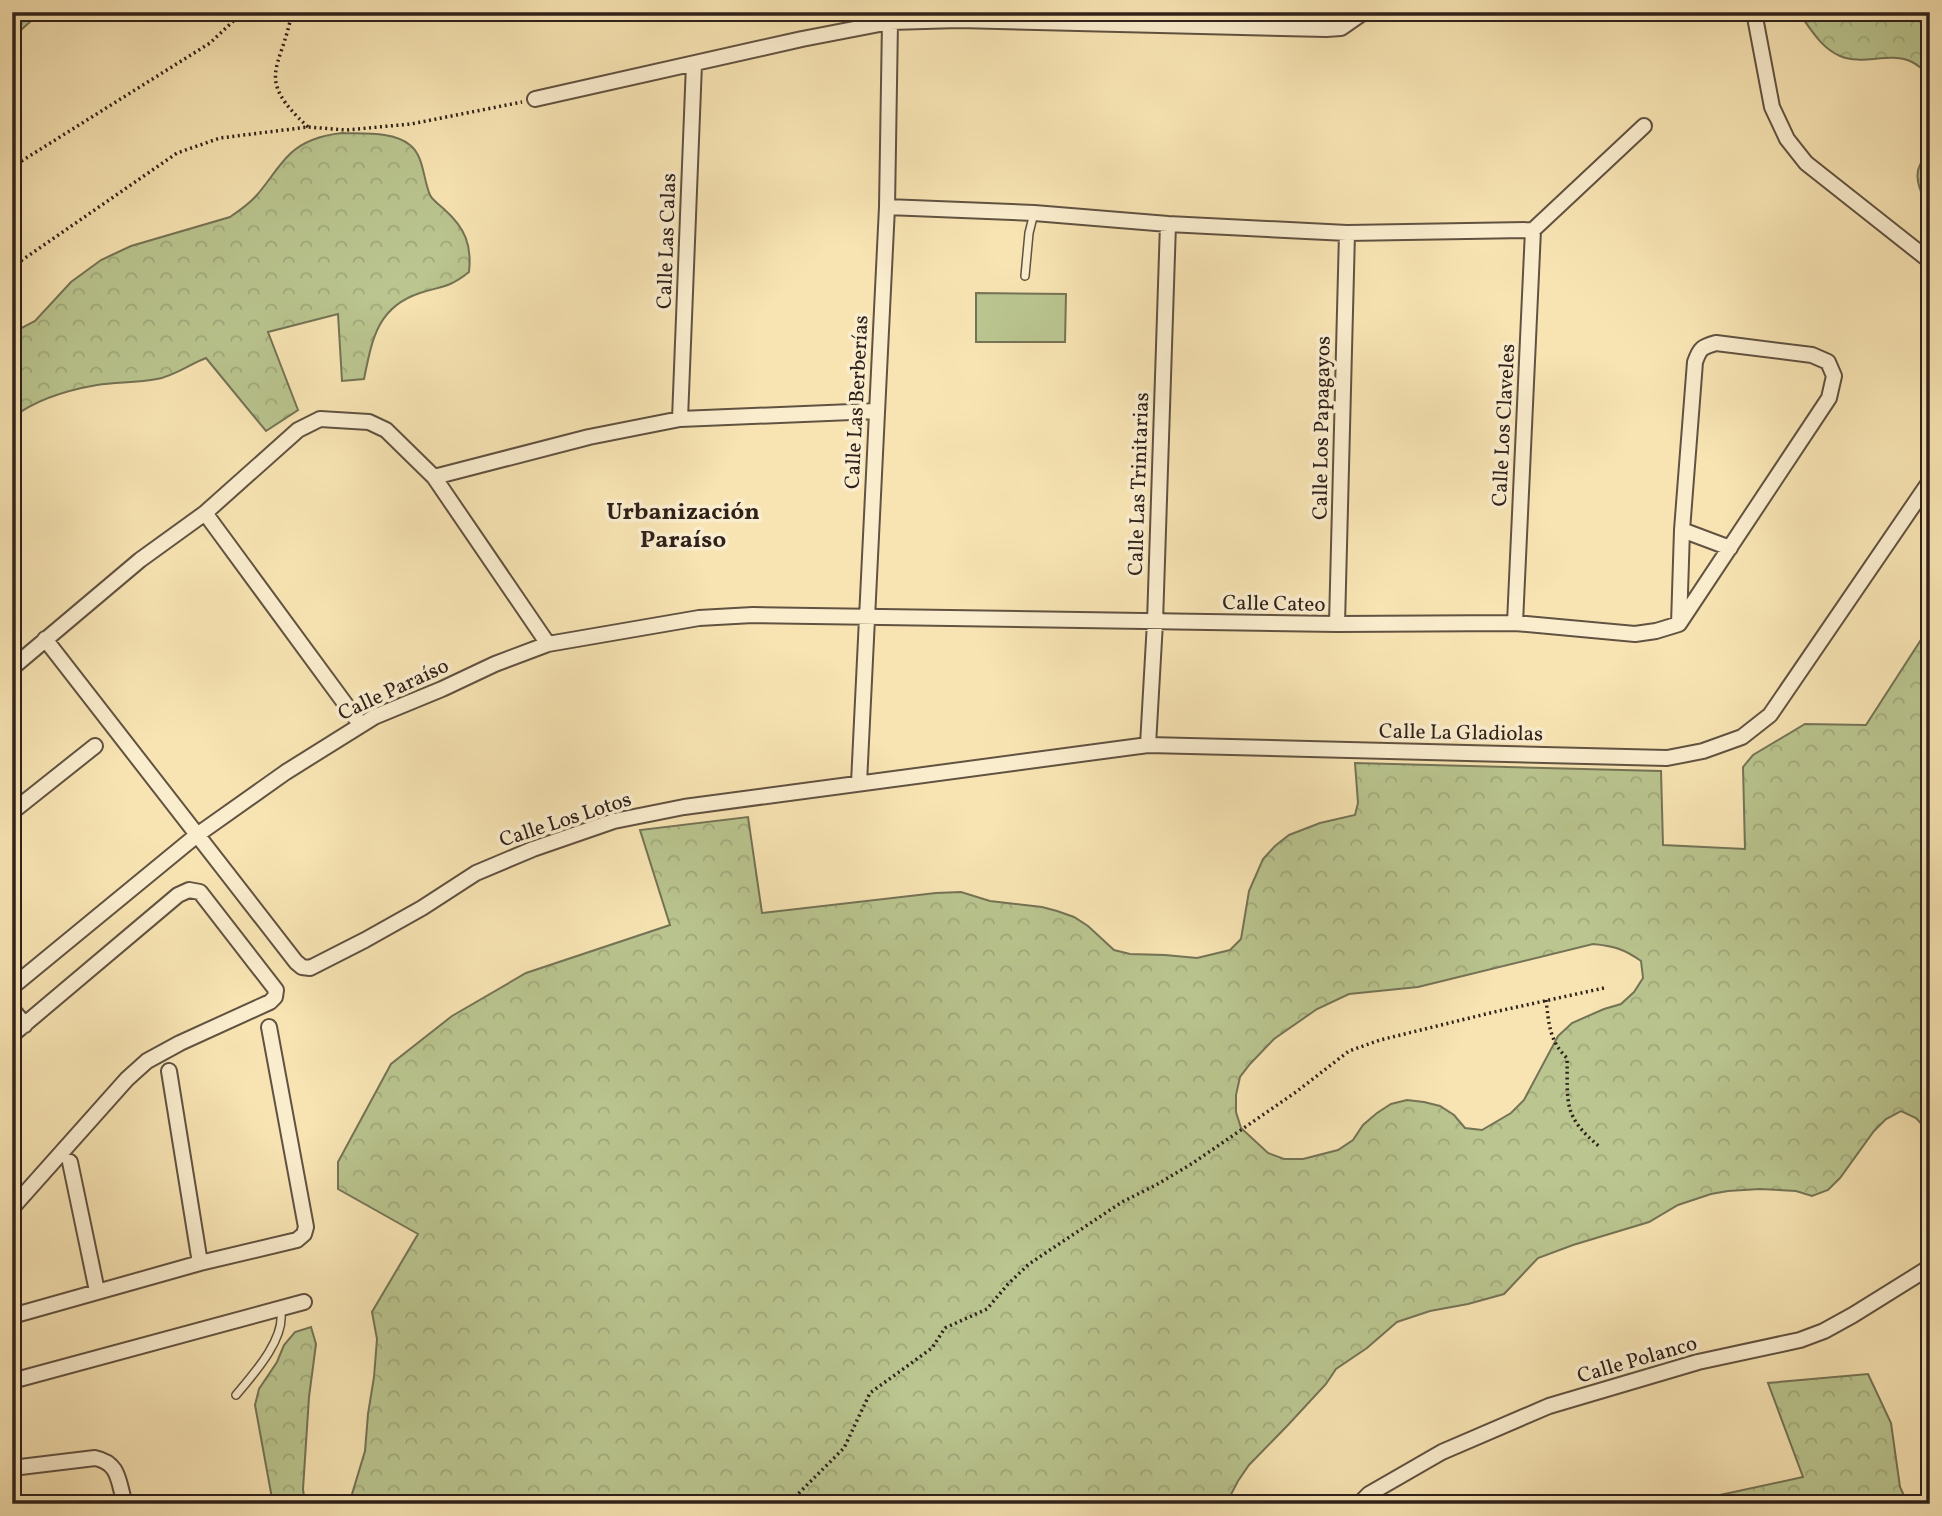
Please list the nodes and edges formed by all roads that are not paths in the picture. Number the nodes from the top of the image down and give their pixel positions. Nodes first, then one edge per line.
1 (1364, 12) edge
2 (1754, 12) edge
3 (890, 22) junction
4 (694, 64) junction
5 (534, 99) road end
6 (1644, 126) dead end
7 (887, 207) junction
8 (1034, 213) junction
9 (1168, 224) junction
10 (1533, 230) junction
11 (1347, 233) junction
12 (1930, 261) edge
13 (1024, 276) dead end
14 (876, 411) junction
15 (680, 419) junction
16 (434, 477) junction
17 (1930, 481) edge
18 (205, 513) junction
19 (1682, 530) junction
20 (1730, 548) junction
21 (867, 616) junction
22 (1155, 622) junction
23 (1514, 623) junction
24 (1337, 624) junction
25 (1679, 624) junction
26 (45, 639) junction
27 (548, 645) junction
28 (12, 668) edge
29 (360, 724) junction
30 (1148, 745) junction
31 (95, 746) dead end
32 (859, 783) junction
33 (12, 812) edge
34 (197, 835) junction
35 (14, 980) edge
36 (12, 1009) edge
37 (25, 1025) junction
38 (269, 1027) dead end
39 (12, 1035) edge
40 (169, 1071) dead end
41 (70, 1162) dead end
42 (12, 1208) edge
43 (200, 1263) junction
44 (1930, 1267) edge
45 (97, 1291) junction
46 (304, 1302) dead end
47 (280, 1308) junction
48 (12, 1316) edge
49 (12, 1381) edge
50 (236, 1395) dead end
51 (12, 1468) edge
52 (125, 1504) edge
53 (1359, 1504) edge

1 - 3 street
2 - 12 street
3 - 4 street
3 - 7 street, Calle Las Berberías
4 - 5 street
4 - 15 street, Calle Las Calas
6 - 10 street
7 - 8 street
7 - 14 street, Calle Las Berberías
8 - 9 street
8 - 13 lane
9 - 11 street
9 - 22 street, Calle Las Trinitarias
10 - 11 street
10 - 23 street, Calle Los Claveles
11 - 24 street, Calle Los Papagayos
14 - 15 street
14 - 21 street, Calle Las Berberías
15 - 16 street
16 - 18 street
16 - 27 street
17 - 30 street, Calle La Gladiolas
18 - 26 street
18 - 29 street
19 - 20 street
19 - 20 street
19 - 25 street
20 - 25 street
21 - 22 street, Calle Cateo
21 - 27 street, Calle Paraíso
21 - 32 street, Calle Las Berberías
22 - 24 street, Calle Cateo
22 - 30 street, Calle Las Trinitarias
23 - 24 street, Calle Cateo
23 - 25 street, Calle Cateo
26 - 28 street
26 - 34 street
27 - 29 street, Calle Paraíso
29 - 34 street, Calle Paraíso
30 - 32 street, Calle La Gladiolas
31 - 33 street
32 - 34 street, Calle Los Lotos
34 - 35 street, Calle Paraíso
36 - 37 street
37 - 39 street
37 - 42 street
38 - 43 street
40 - 43 street
41 - 45 street
43 - 45 street
44 - 53 street, Calle Polanco
45 - 48 street
46 - 47 street
47 - 49 street
47 - 50 lane
51 - 52 street

